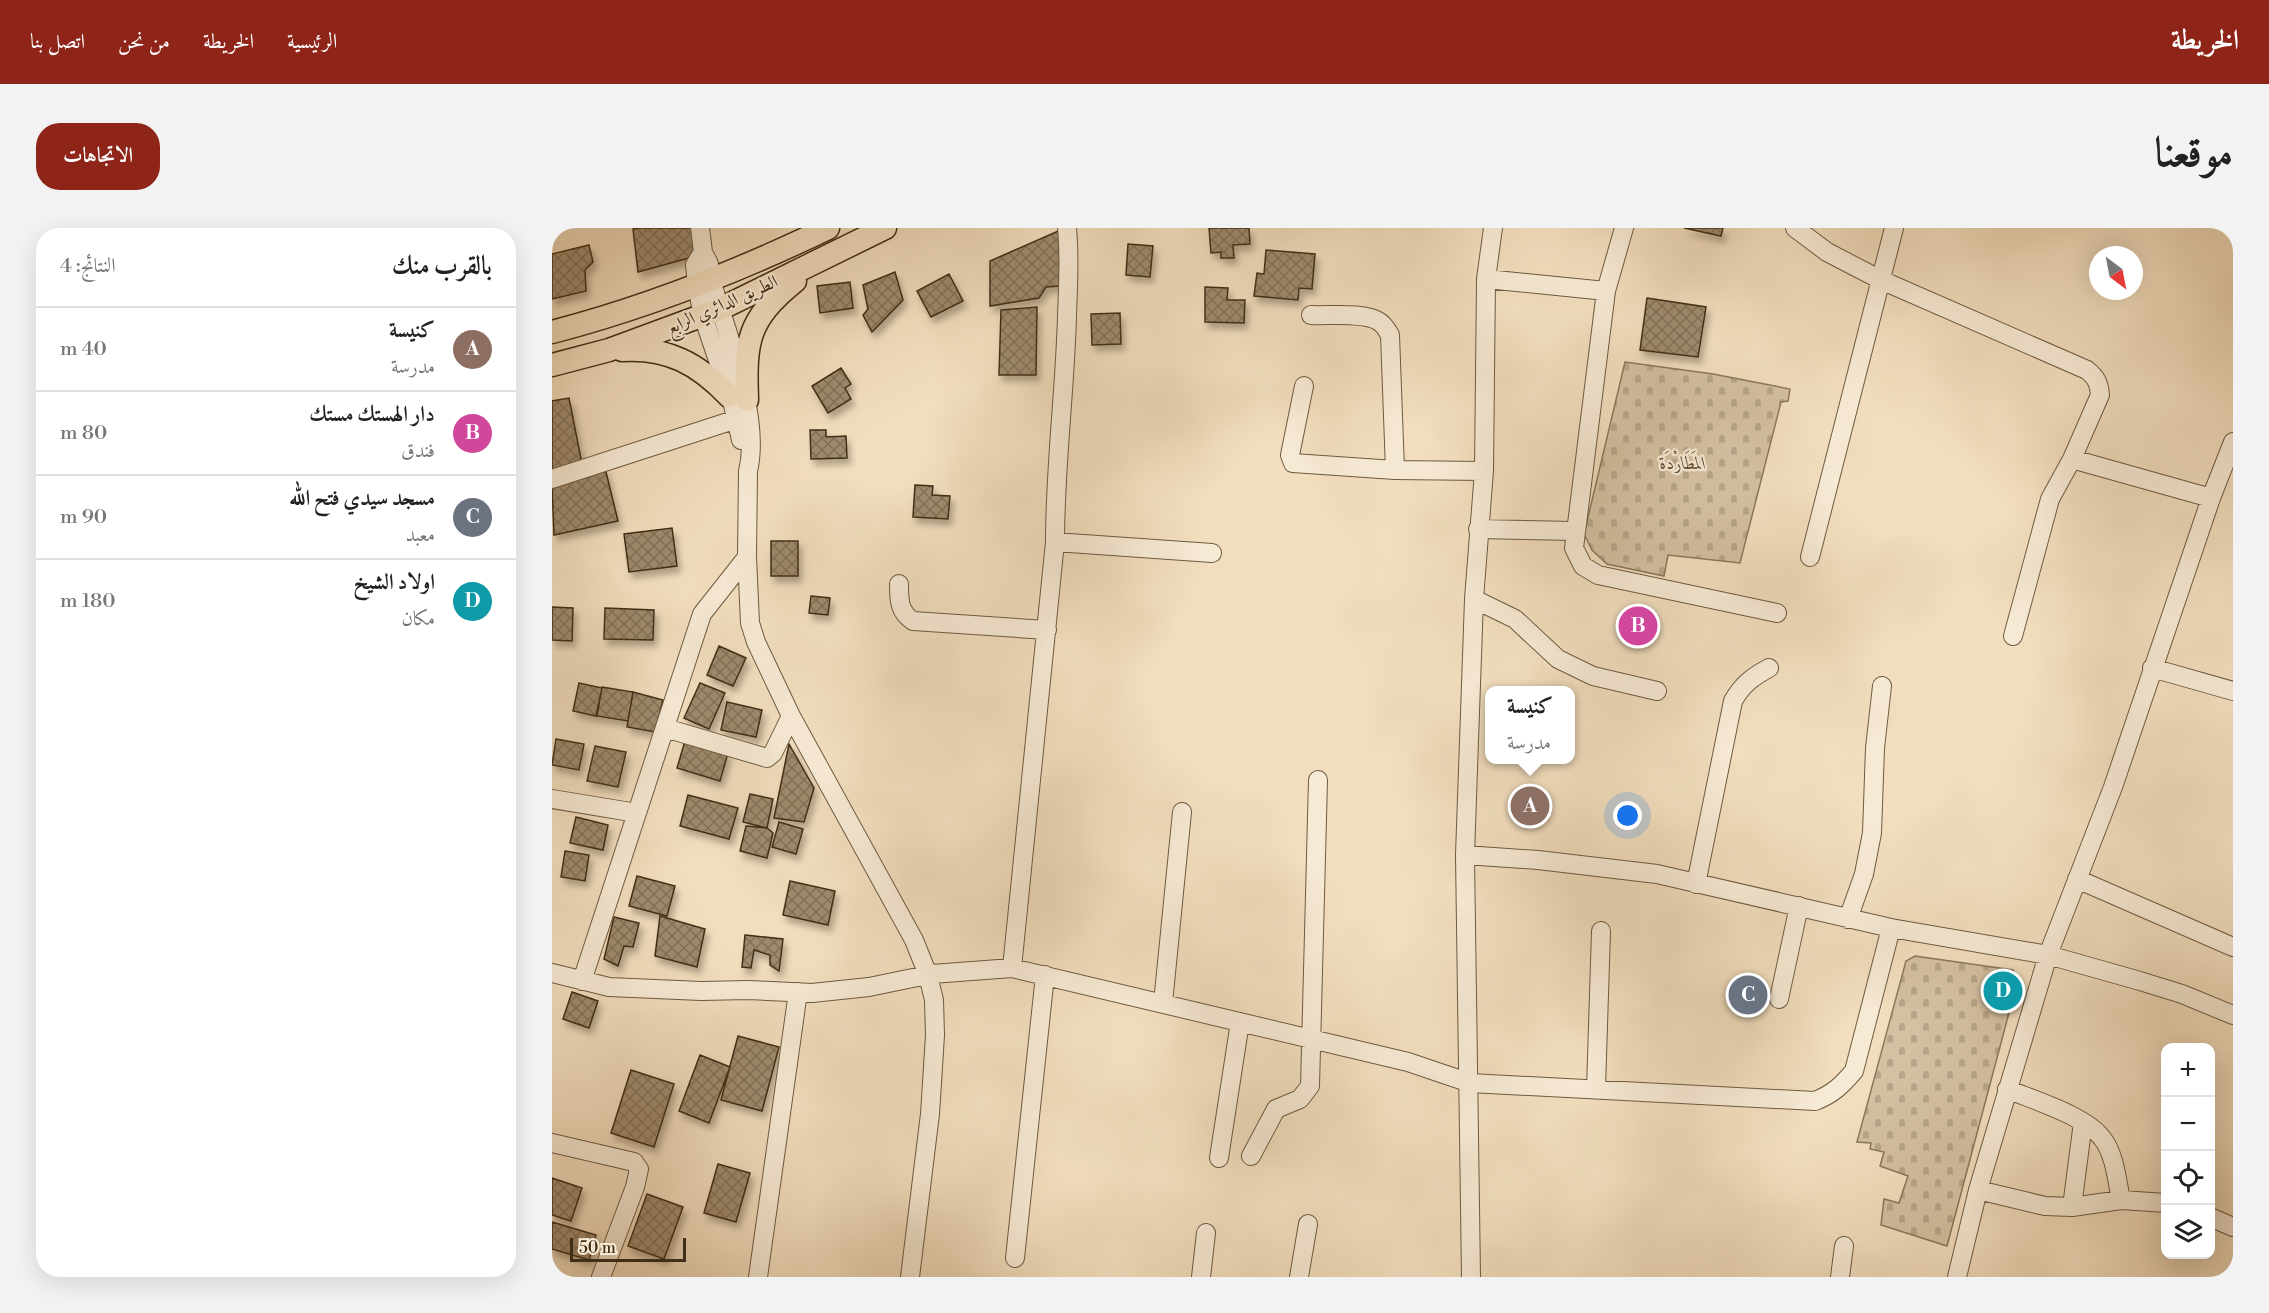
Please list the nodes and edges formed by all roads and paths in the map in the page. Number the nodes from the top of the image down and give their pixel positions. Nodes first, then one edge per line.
1 (700, 228) edge
2 (828, 228) edge
3 (885, 228) edge
4 (1067, 228) edge
5 (1493, 228) edge
6 (1624, 228) edge
7 (1795, 228) edge
8 (1894, 228) edge
9 (821, 259) junction
10 (1486, 279) junction
11 (1881, 280) junction
12 (704, 283) junction
13 (1606, 291) junction
14 (712, 312) junction
15 (1311, 315) dead end
16 (552, 332) edge
17 (609, 350) junction
18 (552, 365) edge
19 (1304, 386) dead end
20 (738, 405) junction
21 (2233, 442) edge
22 (2072, 459) junction
23 (1395, 470) junction
24 (1484, 471) junction
25 (2226, 479) edge
26 (552, 480) edge
27 (2211, 498) junction
28 (1478, 529) junction
29 (1574, 531) junction
30 (1055, 542) junction
31 (1212, 553) dead end
32 (747, 557) junction
33 (1810, 557) dead end
34 (899, 584) dead end
35 (1474, 599) junction
36 (1777, 613) dead end
37 (1047, 630) junction
38 (2013, 636) dead end
39 (1768, 668) dead end
40 (2152, 668) junction
41 (1882, 686) dead end
42 (1658, 691) dead end
43 (2233, 691) edge
44 (791, 716) junction
45 (665, 728) junction
46 (1318, 780) dead end
47 (552, 799) edge
48 (1182, 812) dead end
49 (637, 813) junction
50 (1465, 855) junction
51 (2078, 879) junction
52 (1696, 884) junction
53 (1799, 906) junction
54 (1848, 919) junction
55 (1891, 928) junction
56 (1601, 931) dead end
57 (2233, 947) edge
58 (2048, 955) junction
59 (1012, 968) junction
60 (552, 973) edge
61 (928, 975) junction
62 (1045, 975) junction
63 (582, 981) junction
64 (798, 992) junction
65 (1779, 999) dead end
66 (1163, 1003) junction
67 (2233, 1015) edge
68 (1240, 1022) junction
69 (1311, 1040) junction
70 (1470, 1083) junction
71 (1596, 1089) junction
72 (2007, 1089) junction
73 (2083, 1122) junction
74 (552, 1143) edge
75 (1251, 1155) dead end
76 (1219, 1158) dead end
77 (1978, 1190) junction
78 (2121, 1200) junction
79 (2161, 1203) edge
80 (2072, 1207) junction
81 (2215, 1219) edge
82 (1308, 1224) dead end
83 (2233, 1227) edge
84 (1206, 1233) dead end
85 (1844, 1246) dead end
86 (1015, 1258) dead end
87 (601, 1277) edge
88 (759, 1277) edge
89 (910, 1277) edge
90 (1201, 1277) edge
91 (1299, 1277) edge
92 (1471, 1277) edge
93 (1840, 1277) edge
94 (1957, 1277) edge

1 - 12 street
2 - 12 main road, الطريق الدائري الرابع
3 - 9 main road, الطريق الدائري الرابع
4 - 30 street
5 - 10 street
6 - 13 street
7 - 11 street
8 - 11 street
9 - 14 main road, الطريق الدائري الرابع
9 - 20 main road
10 - 13 street
10 - 24 street
11 - 22 street
11 - 33 street
12 - 14 street
12 - 16 main road, الطريق الدائري الرابع
13 - 29 street
14 - 17 main road, الطريق الدائري الرابع
14 - 20 street
15 - 23 street
17 - 18 main road, الطريق الدائري الرابع
17 - 20 main road
19 - 23 street
20 - 26 street
20 - 32 street
21 - 25 street
22 - 27 street
22 - 38 street
23 - 24 street
24 - 28 street
25 - 27 street
27 - 40 street
28 - 29 street
28 - 35 street
29 - 36 street
30 - 31 street
30 - 37 street
32 - 44 street
32 - 45 street
34 - 37 street
35 - 42 street
35 - 50 street
37 - 59 street
39 - 52 street
40 - 43 street
40 - 51 street
41 - 54 street
44 - 45 street
44 - 61 street
45 - 49 street
46 - 69 street
47 - 49 street
48 - 66 street
49 - 63 street
50 - 52 street
50 - 70 street
51 - 57 street
51 - 58 street
52 - 53 street
53 - 54 street
53 - 65 street
54 - 55 street
55 - 58 street
55 - 71 street
56 - 71 street
58 - 67 street
58 - 72 street
59 - 61 street
59 - 62 street
60 - 63 street
61 - 64 street
61 - 89 street
62 - 66 street
62 - 86 street
63 - 64 street
64 - 88 street
66 - 68 street
68 - 69 street
68 - 76 street
69 - 70 street
69 - 75 street
70 - 71 street
70 - 92 street
72 - 73 street
72 - 77 street
73 - 78 street
73 - 80 street
74 - 87 street
77 - 80 street
77 - 94 street
78 - 79 street
78 - 80 street
81 - 83 street
82 - 91 street
84 - 90 street
85 - 93 street

